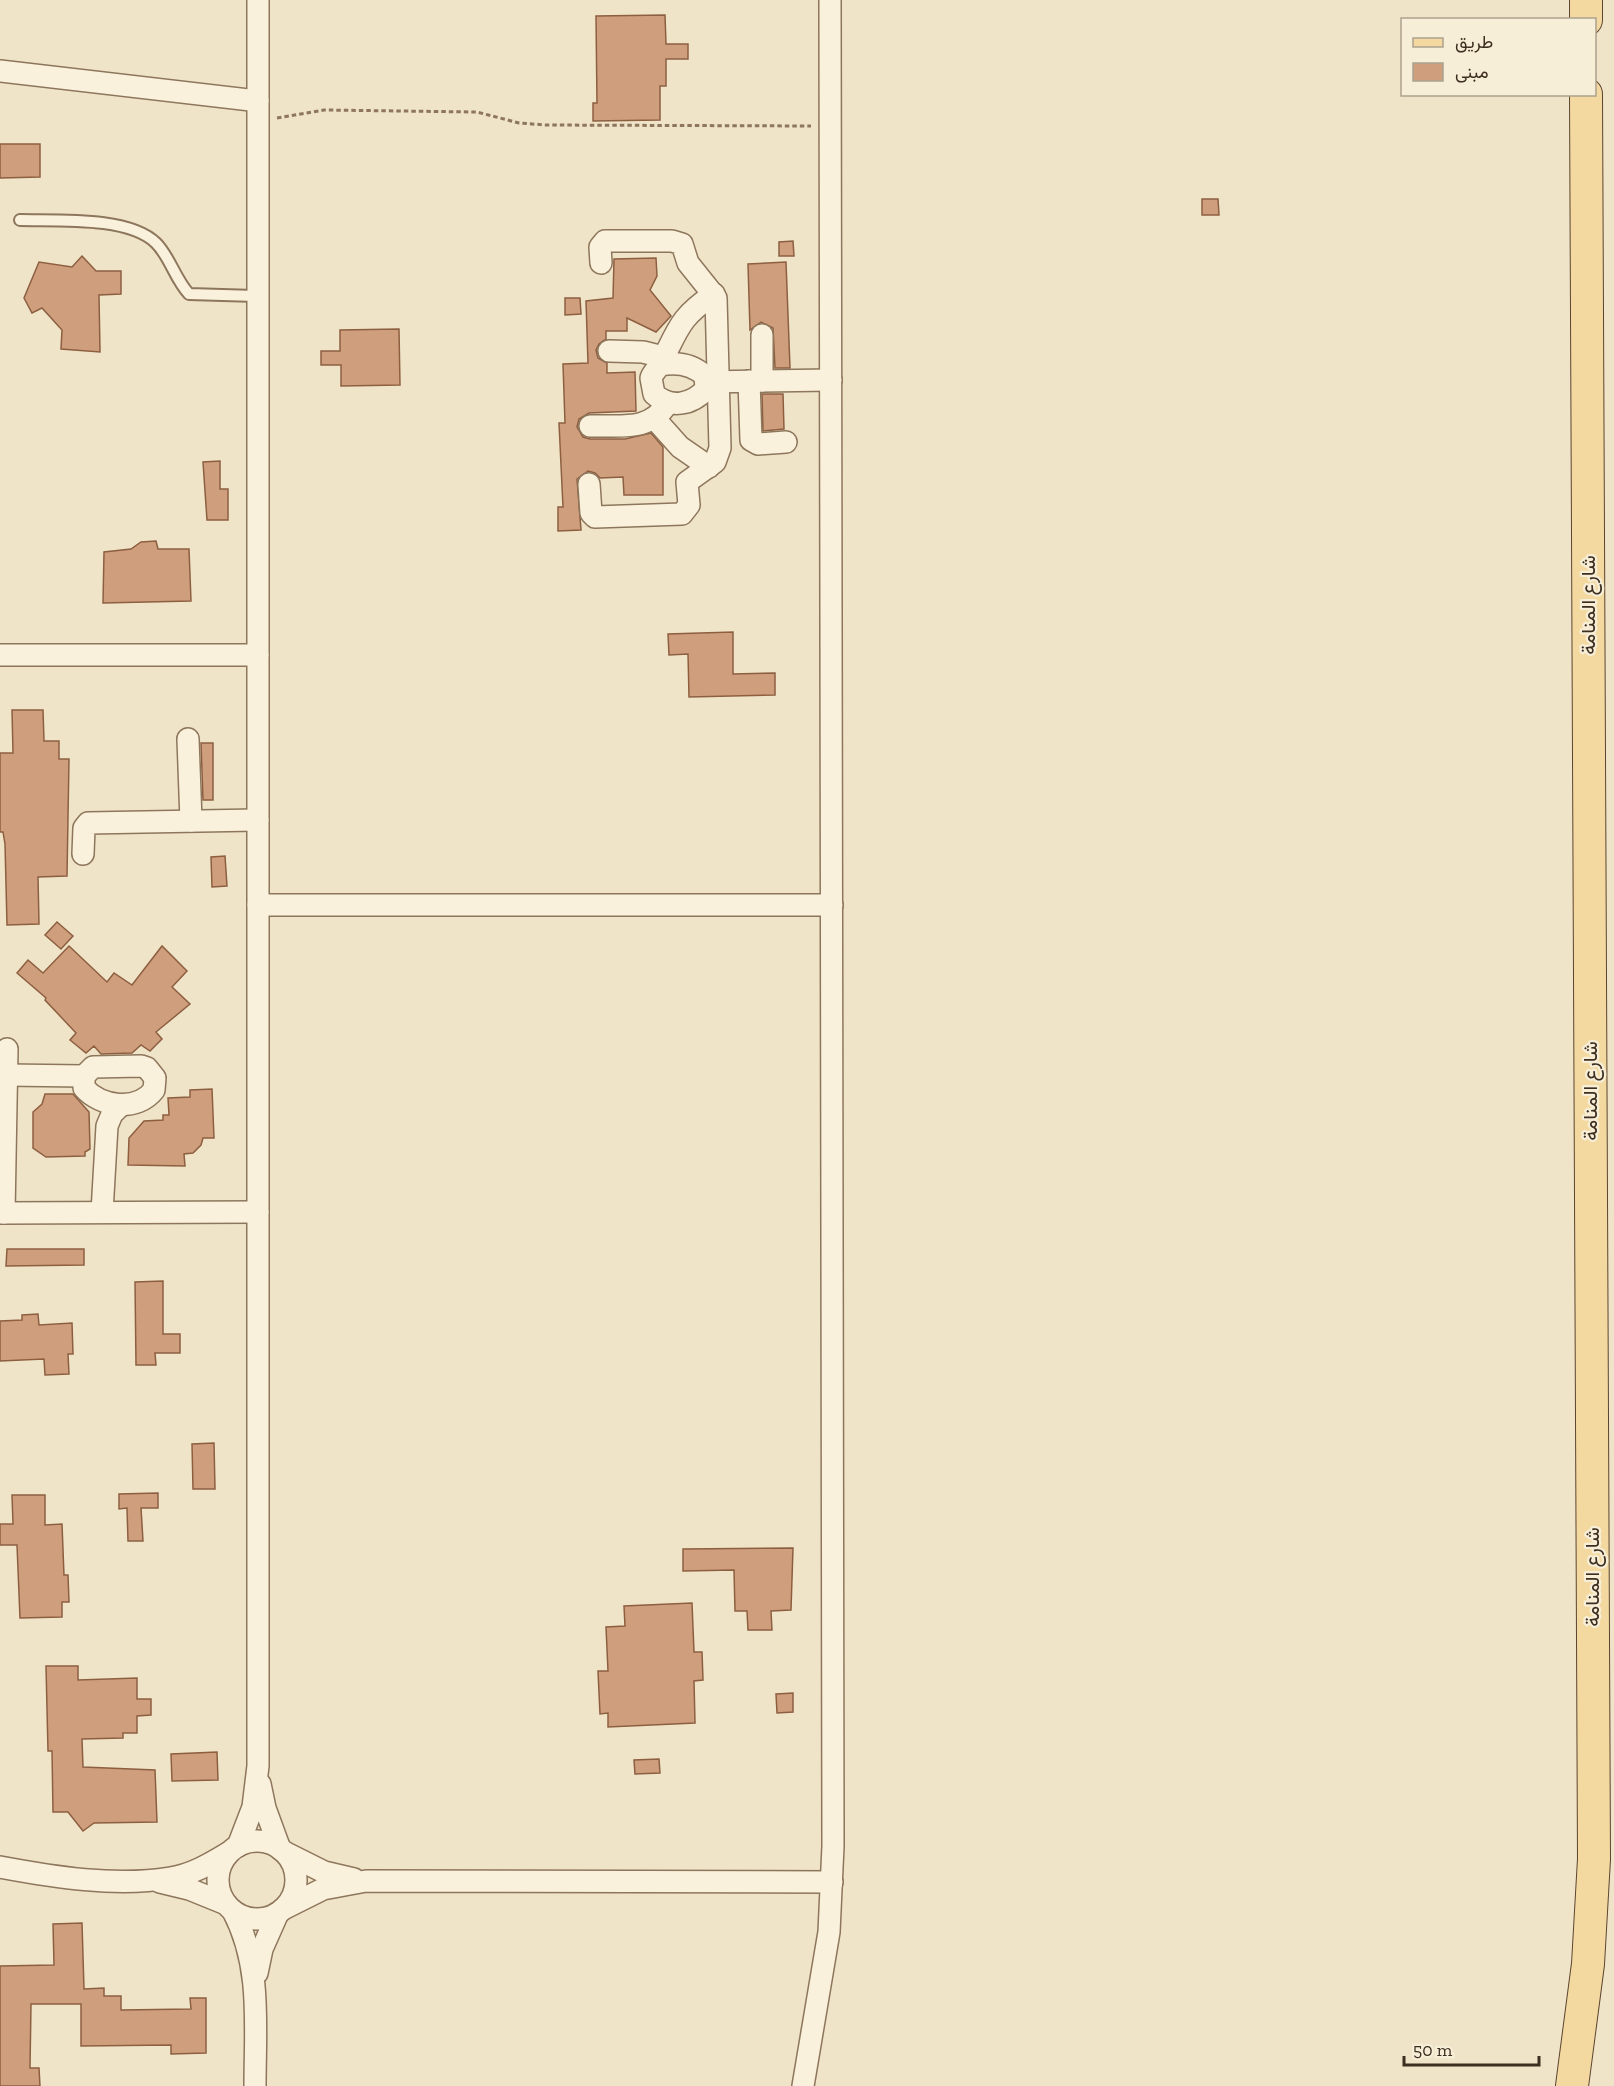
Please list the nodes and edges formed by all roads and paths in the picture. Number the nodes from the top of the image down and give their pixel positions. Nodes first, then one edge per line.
1 (258, 0) edge
2 (830, 0) edge
3 (1586, 0) edge
4 (1586, 18) edge
5 (0, 71) edge
6 (1586, 96) edge
7 (257, 111) junction
8 (831, 126) junction
9 (20, 219) dead end
10 (601, 263) dead end
11 (714, 294) junction
12 (258, 296) junction
13 (762, 334) dead end
14 (609, 351) dead end
15 (662, 361) junction
16 (831, 380) junction
17 (756, 381) junction
18 (713, 382) junction
19 (668, 403) junction
20 (655, 419) junction
21 (590, 426) dead end
22 (786, 442) dead end
23 (710, 467) junction
24 (589, 484) dead end
25 (0, 655) edge
26 (258, 655) junction
27 (188, 739) dead end
28 (258, 820) junction
29 (191, 821) junction
30 (83, 854) dead end
31 (258, 905) junction
32 (832, 905) junction
33 (7, 1049) dead end
34 (6, 1075) junction
35 (84, 1076) junction
36 (121, 1105) junction
37 (102, 1212) junction
38 (258, 1212) junction
39 (2, 1213) edge
40 (258, 1766) junction
41 (233, 1849) junction
42 (282, 1850) junction
43 (0, 1867) edge
44 (151, 1881) junction
45 (366, 1881) junction
46 (832, 1882) junction
47 (229, 1907) junction
48 (281, 1911) junction
49 (255, 1988) junction
50 (255, 2086) edge
51 (803, 2086) edge
52 (1572, 2086) edge

1 - 7 street
2 - 8 street
3 - 4 main road
5 - 7 street
6 - 52 main road, شارع المنامة
7 - 8 path
7 - 12 street
8 - 16 street
9 - 12 lane
10 - 11 street
11 - 15 street
11 - 18 street
12 - 26 street
13 - 17 street
14 - 15 street
15 - 18 street
15 - 19 street
16 - 17 street
16 - 32 street
17 - 18 street
17 - 22 street
18 - 19 street
18 - 23 street
19 - 20 street
20 - 21 street
20 - 23 street
23 - 24 street
25 - 26 street
26 - 28 street
27 - 29 street
28 - 29 street
28 - 31 street
29 - 30 street
31 - 32 street
31 - 38 street
32 - 46 street
33 - 34 street
34 - 35 street
34 - 39 street
35 - 36 street
35 - 36 street
36 - 37 street
37 - 38 street
37 - 39 street
38 - 40 street
40 - 41 street
40 - 42 street
41 - 42 street
41 - 44 street
41 - 47 street
42 - 45 street
42 - 48 street
43 - 44 street
44 - 47 street
45 - 46 street
45 - 48 street
46 - 51 street
47 - 48 street
47 - 49 street
48 - 49 street
49 - 50 street

